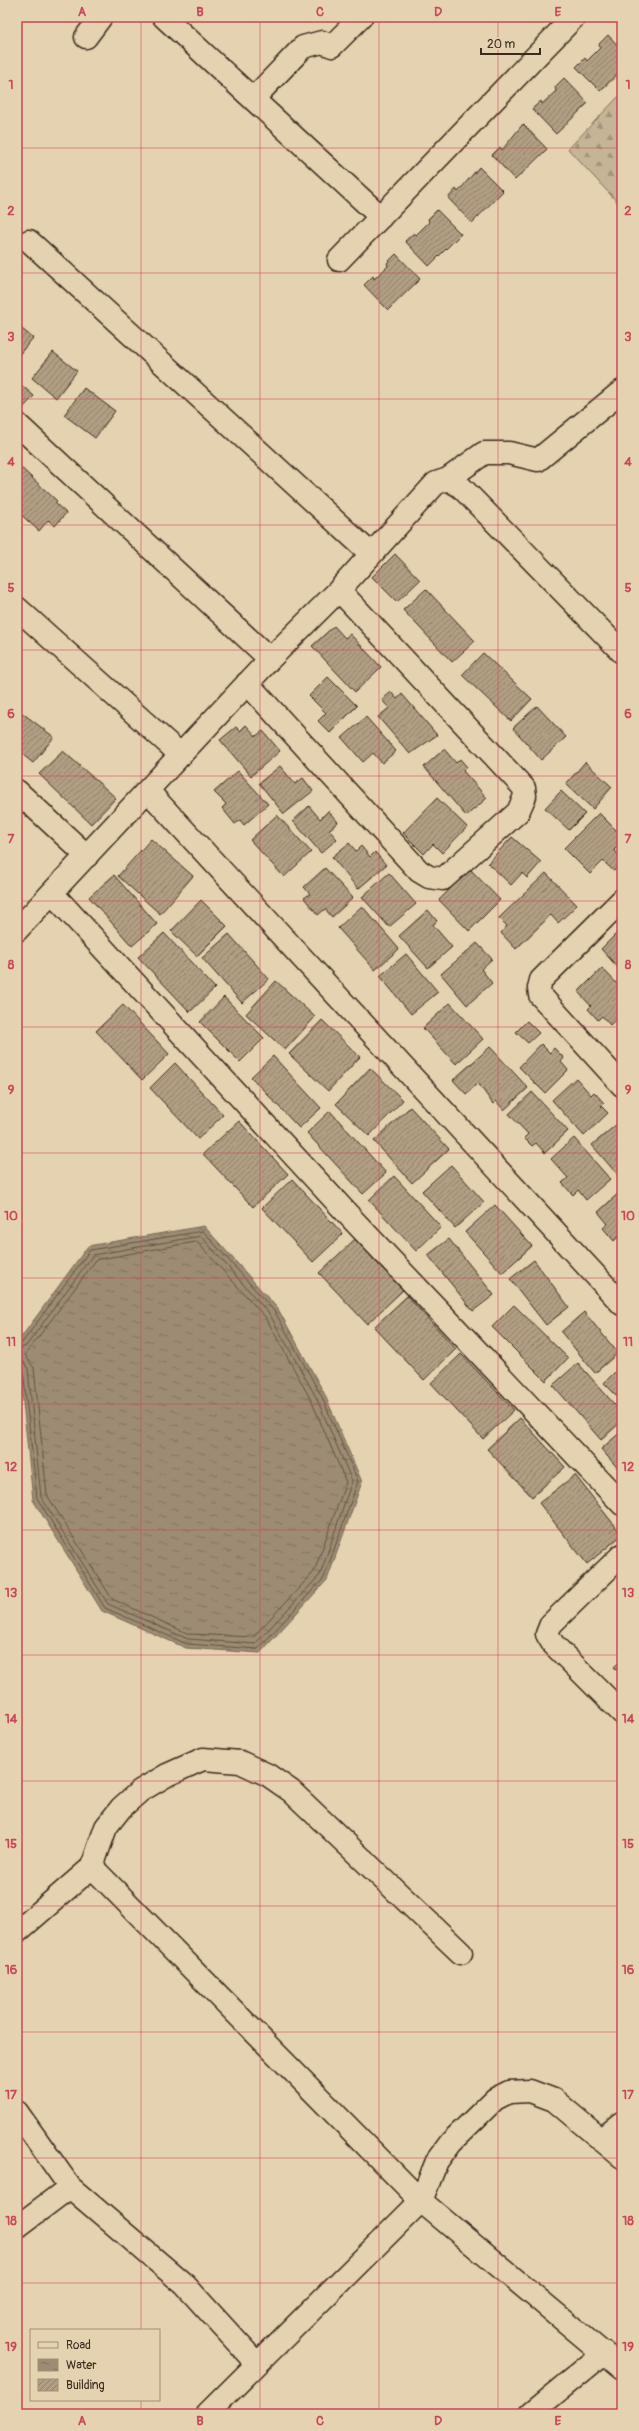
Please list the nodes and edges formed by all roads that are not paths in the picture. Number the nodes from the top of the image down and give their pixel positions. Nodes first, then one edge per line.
1 (101, 17) edge
2 (164, 17) edge
3 (361, 17) edge
4 (574, 17) edge
5 (86, 37) dead end
6 (253, 99) junction
7 (380, 217) junction
8 (29, 241) dead end
9 (339, 260) dead end
10 (622, 391) edge
11 (17, 424) edge
12 (448, 480) junction
13 (371, 554) junction
14 (339, 590) junction
15 (17, 608) edge
16 (622, 652) edge
17 (270, 659) junction
18 (247, 683) junction
19 (181, 755) junction
20 (148, 791) junction
21 (17, 792) edge
22 (87, 856) junction
23 (52, 893) junction
24 (622, 900) edge
25 (17, 930) edge
26 (622, 1085) edge
27 (622, 1304) edge
28 (622, 1504) edge
29 (622, 1555) edge
30 (622, 1712) edge
31 (92, 1867) junction
32 (17, 1932) edge
33 (461, 1952) dead end
34 (17, 2112) edge
35 (622, 2122) edge
36 (601, 2140) junction
37 (622, 2157) edge
38 (70, 2187) junction
39 (421, 2201) junction
40 (17, 2227) edge
41 (604, 2353) junction
42 (257, 2364) junction
43 (622, 2369) edge
44 (207, 2414) edge
45 (530, 2414) edge

1 - 5 street
2 - 6 street
3 - 6 street
4 - 7 street
6 - 7 street
7 - 9 street
8 - 13 street
10 - 12 street
11 - 17 street
12 - 13 street
12 - 16 street
13 - 14 street
14 - 17 street
14 - 18 street
15 - 19 street
17 - 18 street
18 - 19 street
19 - 20 street
20 - 22 street
20 - 27 street
21 - 22 street
22 - 23 street
23 - 25 street
23 - 28 street
24 - 26 street
29 - 30 street
31 - 32 street
31 - 33 street
31 - 39 street
34 - 38 street
35 - 36 street
36 - 37 street
36 - 39 street
38 - 40 street
38 - 42 street
39 - 41 street
39 - 42 street
41 - 43 street
41 - 45 street
42 - 44 street

